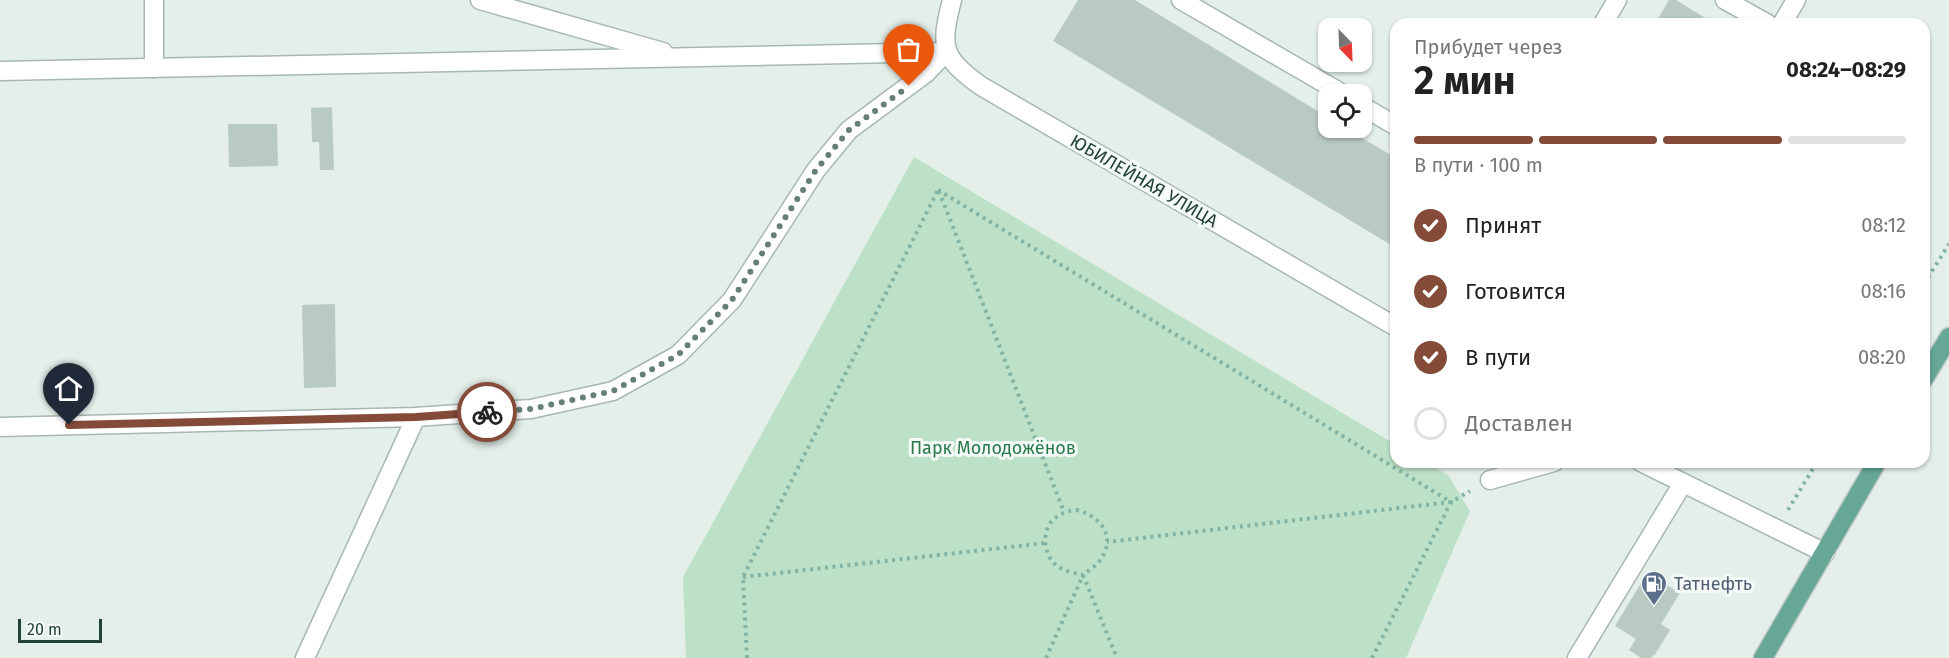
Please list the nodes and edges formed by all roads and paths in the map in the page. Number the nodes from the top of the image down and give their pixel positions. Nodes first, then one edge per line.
1 (154, 0) edge
2 (480, 0) edge
3 (952, 0) edge
4 (1181, 0) edge
5 (1617, 0) edge
6 (1725, 0) edge
7 (1796, 0) edge
8 (1208, 7) edge
9 (1606, 18) edge
10 (1757, 18) edge
11 (1786, 18) edge
12 (946, 52) junction
13 (681, 57) junction
14 (154, 68) junction
15 (0, 71) edge
16 (1327, 84) edge
17 (1372, 112) edge
18 (1390, 122) edge
19 (938, 190) junction
20 (1949, 244) edge
21 (1930, 274) edge
22 (1390, 324) edge
23 (1949, 337) edge
24 (1930, 369) edge
25 (416, 417) junction
26 (0, 427) edge
27 (1390, 465) edge
28 (1395, 468) edge
29 (1533, 468) edge
30 (1653, 468) edge
31 (1813, 468) edge
32 (1874, 468) edge
33 (1490, 480) joint
34 (1683, 483) junction
35 (1451, 502) junction
36 (1064, 512) junction
37 (1777, 529) junction
38 (1107, 542) junction
39 (1045, 543) junction
40 (1825, 553) junction
41 (1083, 575) junction
42 (743, 577) junction
43 (305, 658) edge
44 (747, 658) edge
45 (1046, 658) edge
46 (1117, 658) edge
47 (1372, 658) edge
48 (1578, 658) edge
49 (1763, 658) edge

1 - 14 street
2 - 13 street
3 - 12 street
4 - 8 street
5 - 9 street
6 - 10 street
7 - 11 street
8 - 16 street
12 - 13 street
12 - 22 street, ЮБИЛЕЙНАЯ УЛИЦА
12 - 25 street
13 - 14 street
14 - 15 street
17 - 18 street
19 - 27 path
19 - 36 path
19 - 42 path
20 - 21 path
23 - 24 main road
25 - 26 street
25 - 43 street
28 - 35 path
29 - 33 street
30 - 34 street
31 - 37 path
32 - 40 main road
33 - 35 path
34 - 37 street
34 - 48 street
35 - 38 path
35 - 47 path
36 - 38 path
36 - 39 path
37 - 40 street
38 - 41 path
39 - 41 path
39 - 42 path
40 - 49 main road
41 - 45 path
41 - 46 path
42 - 44 path

